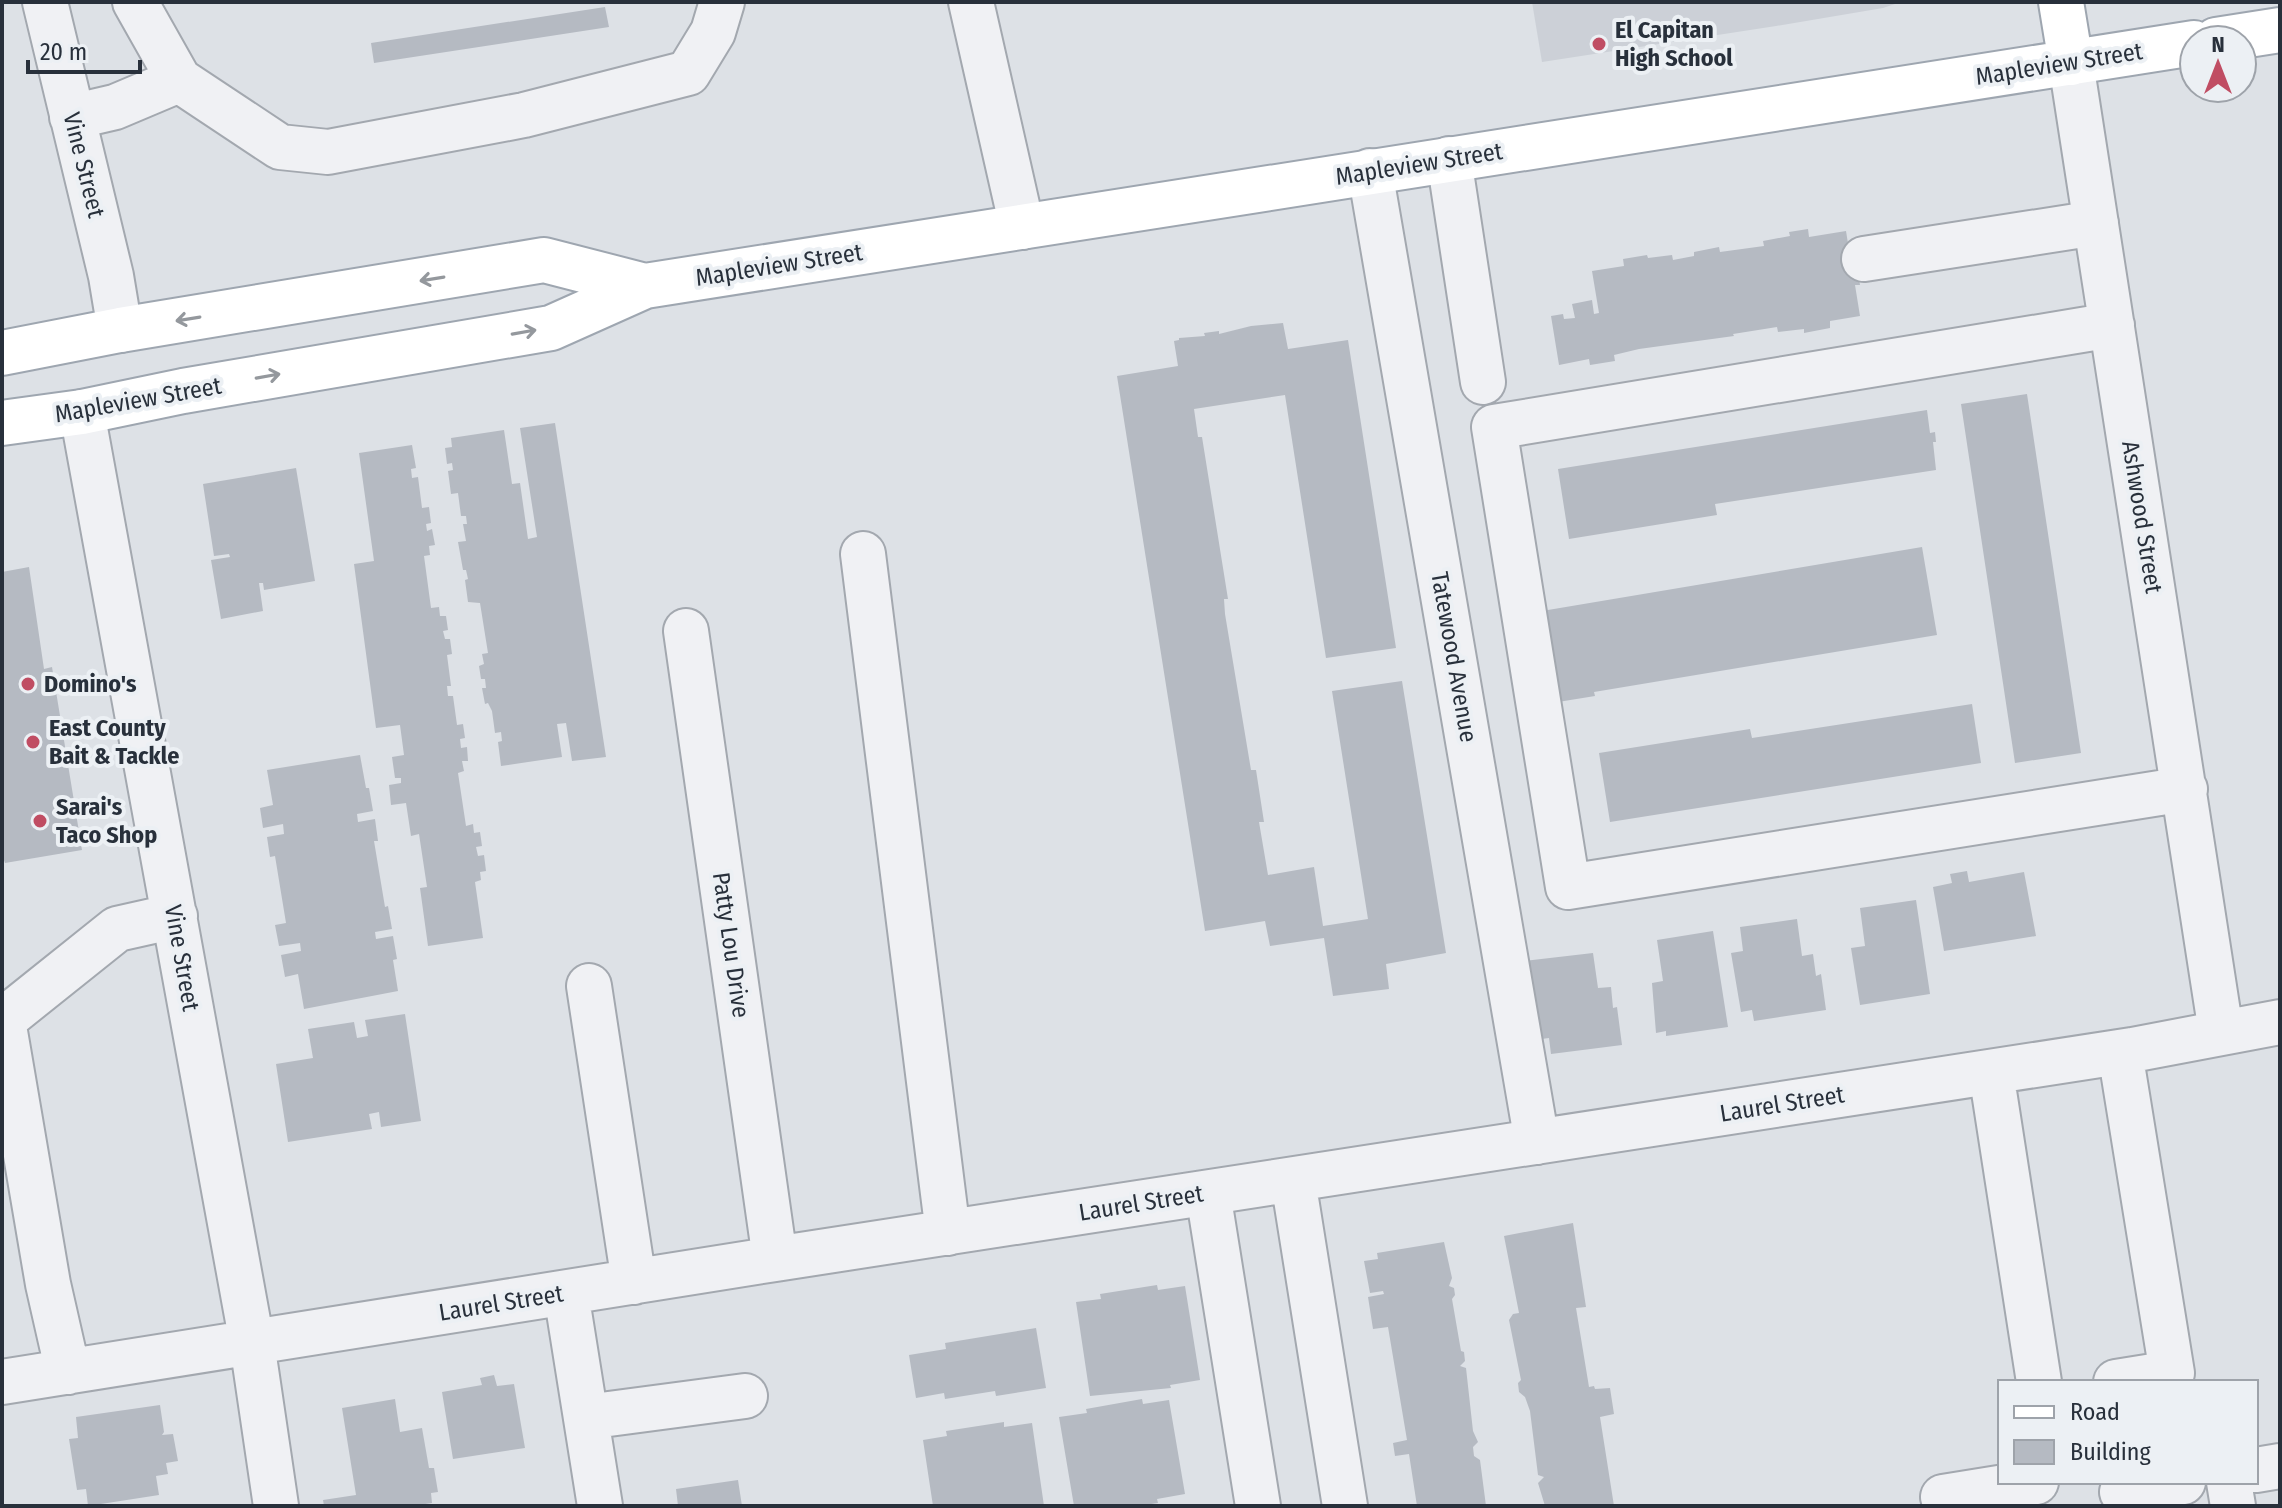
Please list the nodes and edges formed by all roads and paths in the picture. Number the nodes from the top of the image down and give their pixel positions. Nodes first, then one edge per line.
1 (45, 2) edge
2 (135, 2) edge
3 (722, 2) edge
4 (971, 2) edge
5 (2061, 2) edge
6 (2280, 30) edge
7 (2258, 33) edge
8 (2178, 46) edge
9 (2071, 63) junction
10 (179, 80) junction
11 (72, 117) junction
12 (1449, 159) junction
13 (1370, 171) junction
14 (2096, 223) junction
15 (1022, 227) junction
16 (1864, 259) dead end
17 (645, 286) junction
18 (2112, 325) junction
19 (120, 330) junction
20 (2, 353) edge
21 (1483, 382) dead end
22 (82, 412) junction
23 (2, 423) edge
24 (863, 554) dead end
25 (686, 631) dead end
26 (2185, 789) junction
27 (175, 916) junction
28 (589, 986) dead end
29 (2, 1021) edge
30 (2280, 1022) edge
31 (2221, 1032) junction
32 (2120, 1052) junction
33 (1991, 1072) junction
34 (1537, 1142) junction
35 (1293, 1180) junction
36 (1208, 1193) junction
37 (948, 1233) junction
38 (775, 1259) junction
39 (634, 1282) junction
40 (566, 1293) junction
41 (252, 1343) junction
42 (68, 1372) junction
43 (2, 1379) edge
44 (2039, 1380) edge
45 (2128, 1380) edge
46 (745, 1396) dead end
47 (586, 1417) junction
48 (2280, 1466) edge
49 (2258, 1470) edge
50 (2024, 1484) edge
51 (2171, 1484) edge
52 (2229, 1484) edge
53 (2122, 1492) dead end
54 (1943, 1497) dead end
55 (276, 1506) edge
56 (600, 1506) edge
57 (1258, 1506) edge
58 (1345, 1506) edge
59 (2233, 1506) edge

1 - 11 street, Vine Street
2 - 10 street
3 - 10 street
4 - 15 street
5 - 9 main road, Ashwood Street
6 - 7 main road
8 - 9 main road, Mapleview Street
9 - 12 main road, Mapleview Street
9 - 14 street, Ashwood Street
10 - 11 street
11 - 19 street, Vine Street
12 - 13 main road, Mapleview Street
12 - 21 street
13 - 15 main road, Mapleview Street
13 - 34 street, Tatewood Avenue
14 - 16 street
14 - 18 street, Ashwood Street
15 - 17 main road, Mapleview Street
17 -> 19 main road, Mapleview Street
22 -> 17 main road, Mapleview Street
18 - 26 street, Ashwood Street
18 - 26 street
19 - 20 main road, Mapleview Street
22 - 23 main road, Mapleview Street
22 - 27 street, Vine Street
24 - 37 street
25 - 38 street, Patty Lou Drive
26 - 31 street, Ashwood Street
27 - 29 street
27 - 41 street, Vine Street
28 - 39 street
29 - 42 street
30 - 31 street, Laurel Street
31 - 32 street, Laurel Street
32 - 33 street, Laurel Street
32 - 45 street
33 - 34 street, Laurel Street
33 - 44 street
34 - 35 street, Laurel Street
35 - 36 street, Laurel Street
35 - 58 street
36 - 37 street, Laurel Street
36 - 57 street
37 - 38 street, Laurel Street
38 - 39 street, Laurel Street
39 - 40 street, Laurel Street
40 - 41 street, Laurel Street
40 - 47 street
41 - 42 street, Laurel Street
41 - 55 street, Vine Street
42 - 43 street, Laurel Street
46 - 47 street
47 - 56 street
48 - 49 street
50 - 54 street
51 - 53 street
52 - 59 street

